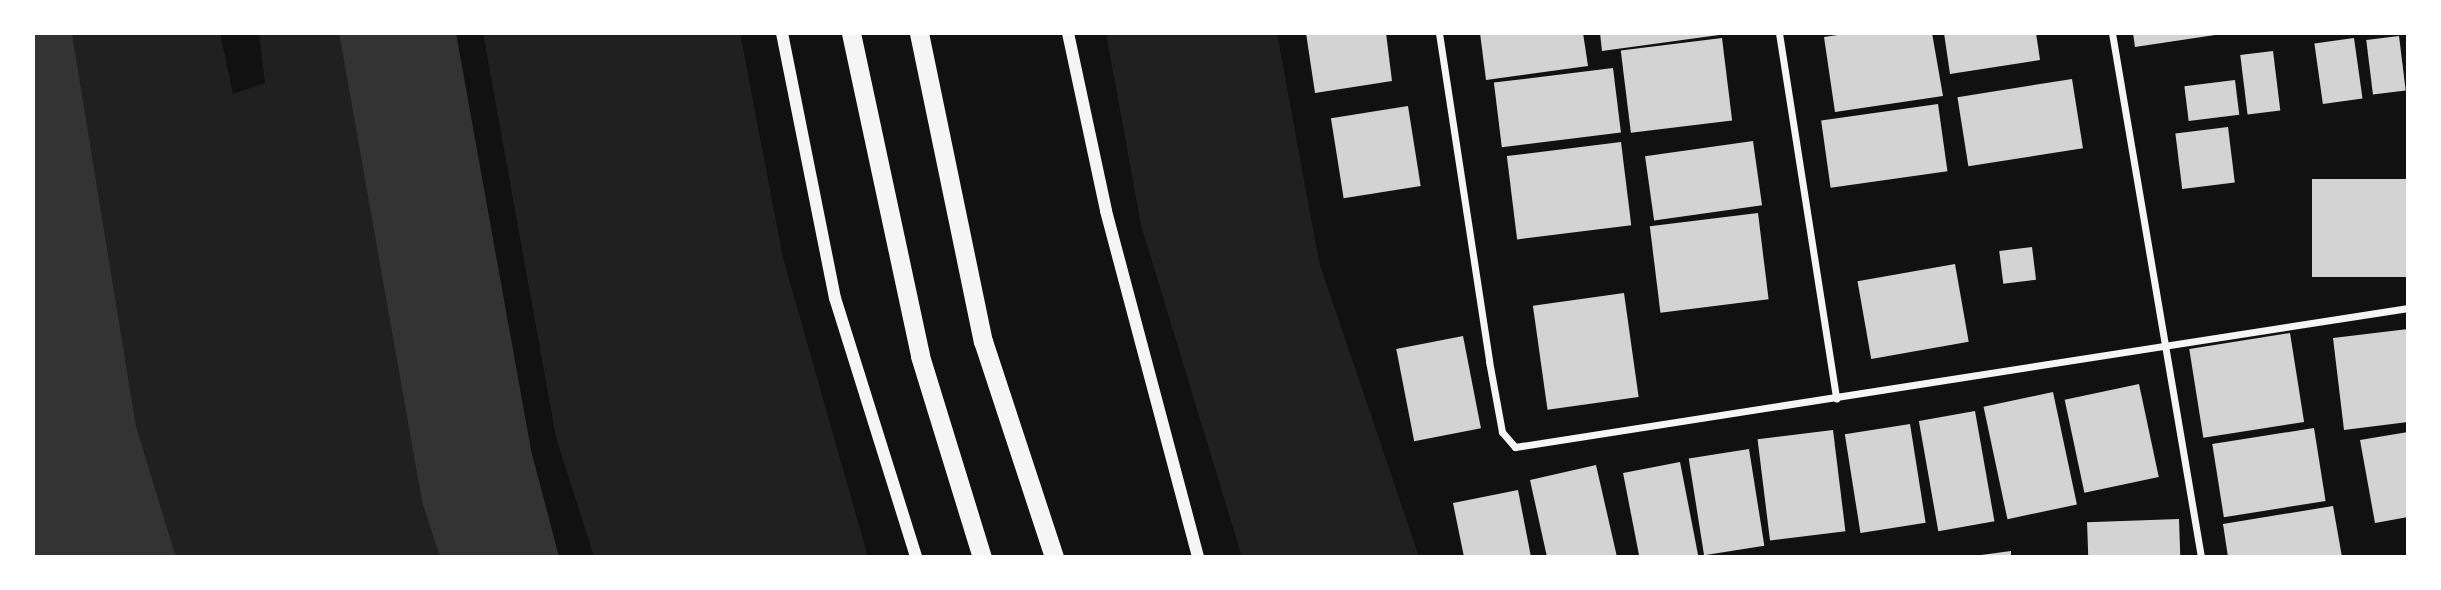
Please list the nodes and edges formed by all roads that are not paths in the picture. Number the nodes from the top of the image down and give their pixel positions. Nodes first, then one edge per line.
1 (782, 33) edge
2 (851, 33) edge
3 (919, 33) edge
4 (1068, 33) edge
5 (1439, 33) edge
6 (1779, 33) edge
7 (2112, 33) edge
8 (2408, 308) edge
9 (2165, 346) junction
10 (1836, 399) junction
11 (916, 557) edge
12 (982, 557) edge
13 (1054, 557) edge
14 (1198, 557) edge
15 (2201, 557) edge

1 - 11 street
2 - 12 highway
3 - 13 highway
4 - 14 street
5 - 10 street
6 - 10 street
7 - 9 street
8 - 9 street
9 - 10 street
9 - 15 street

